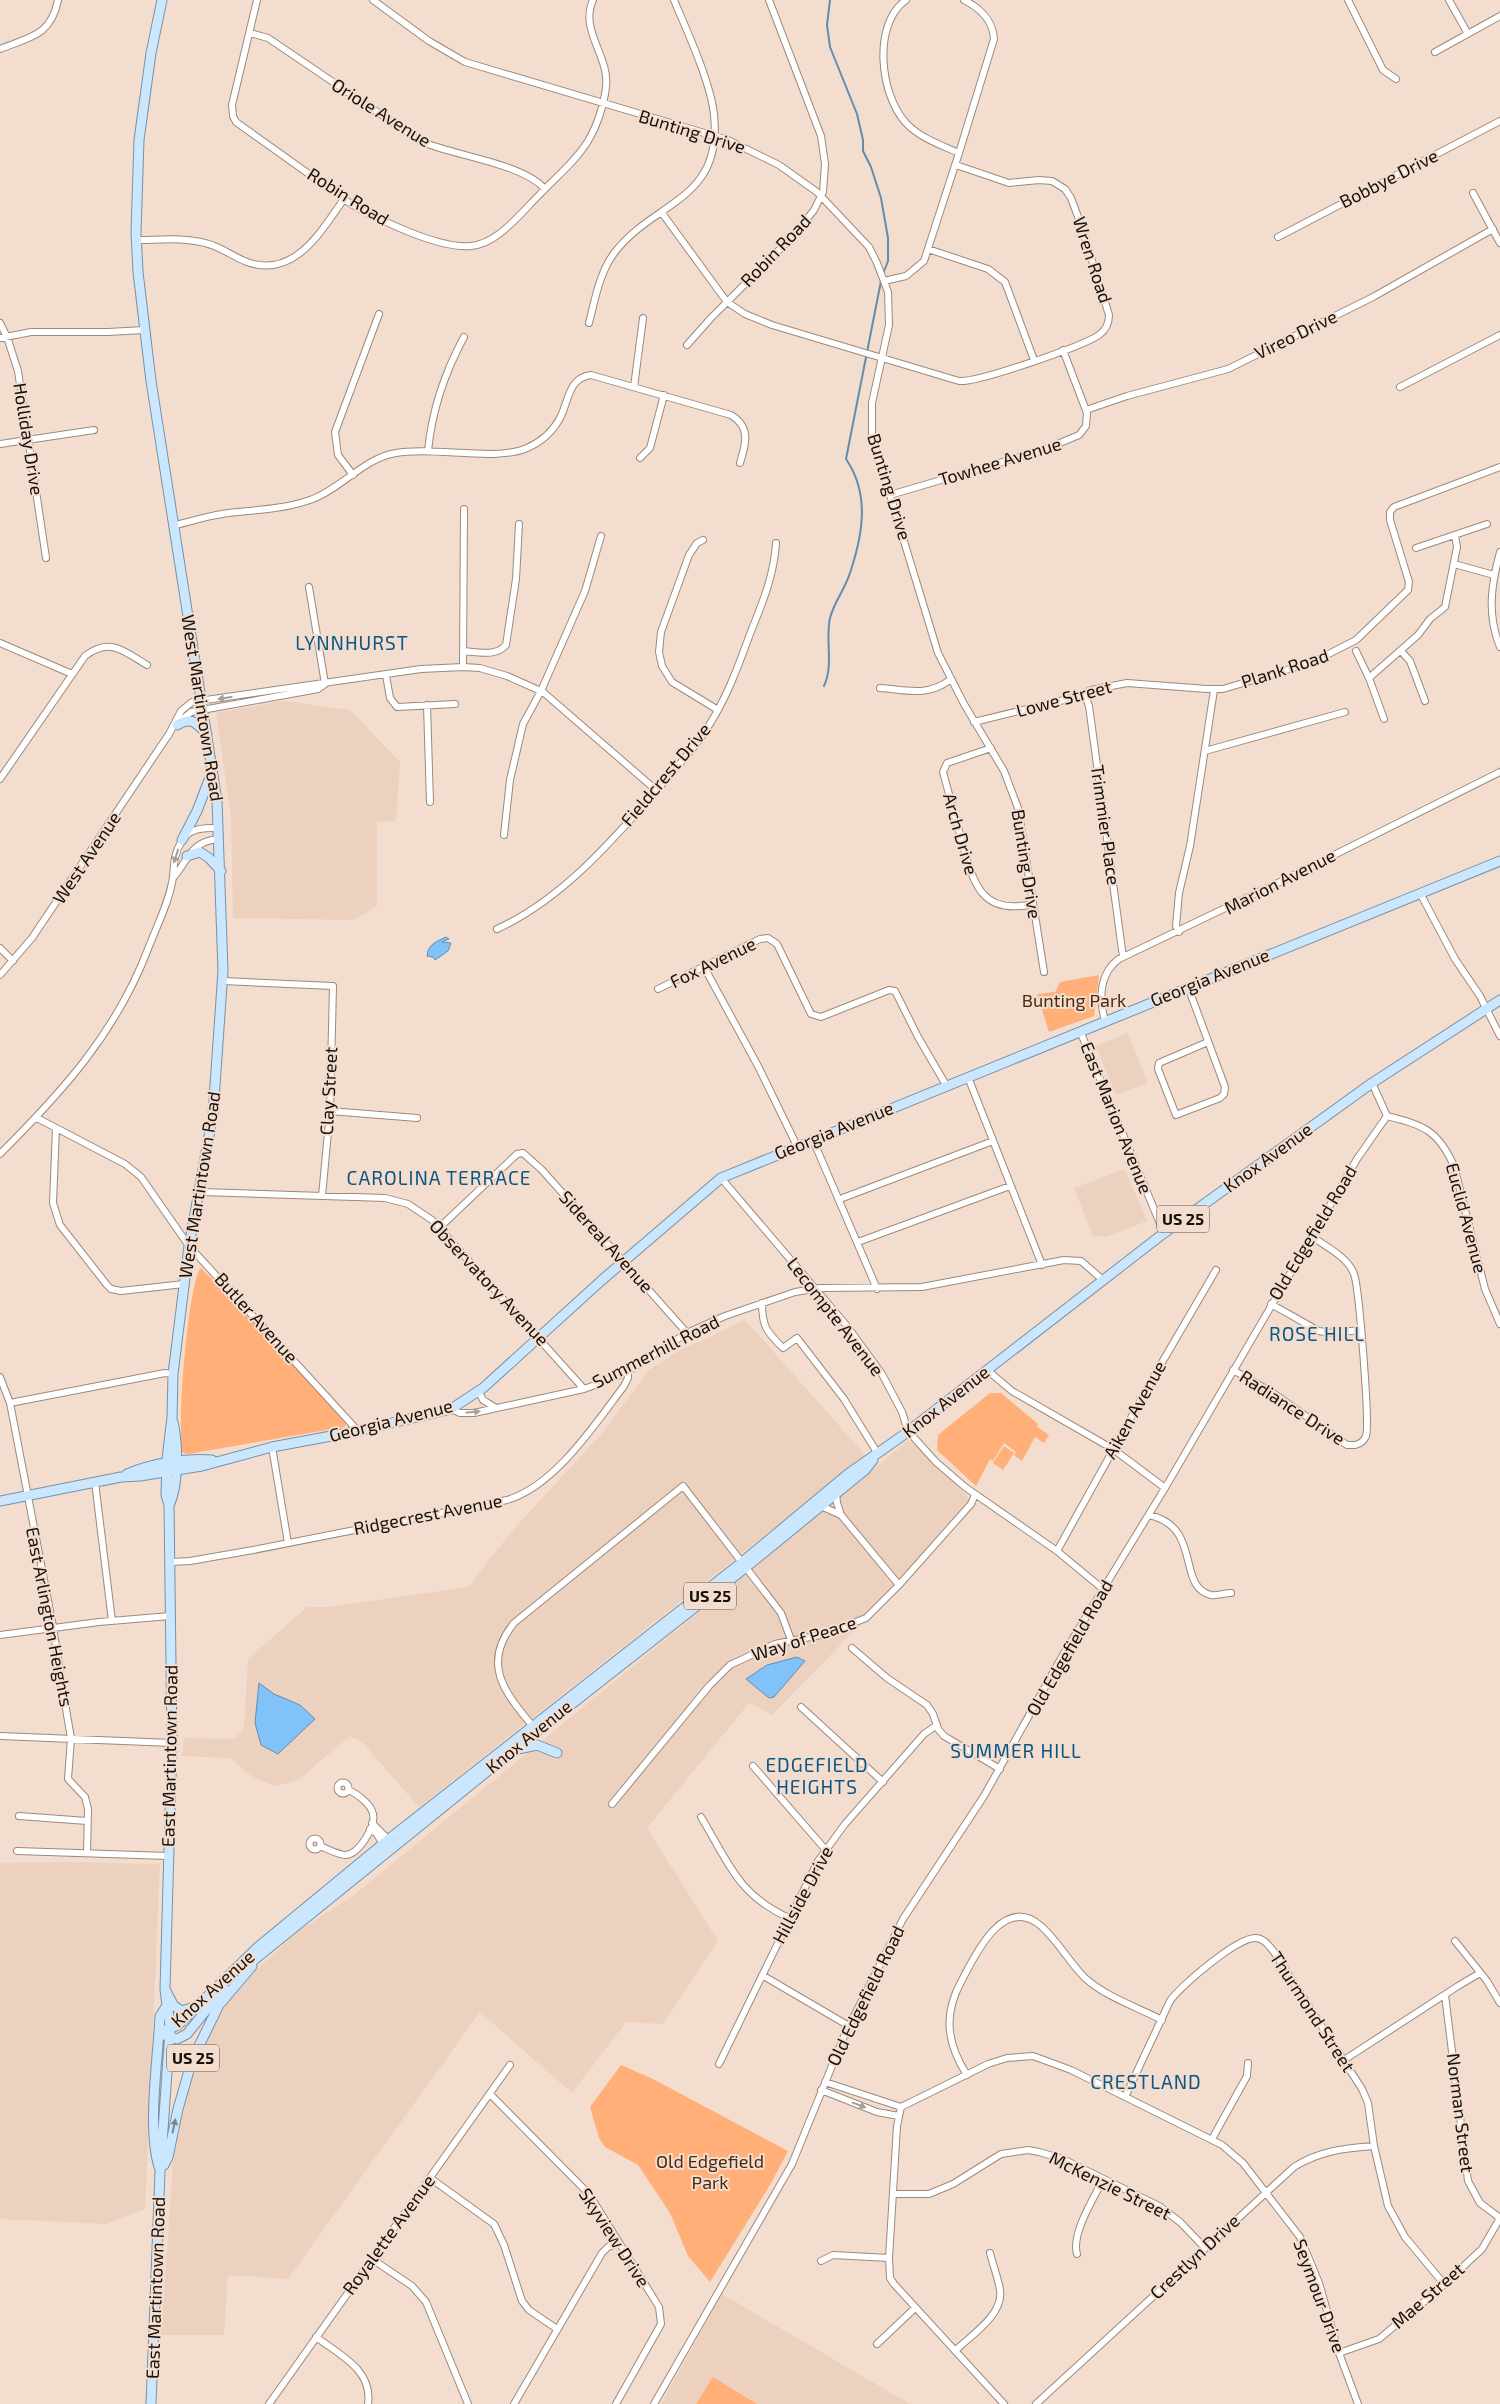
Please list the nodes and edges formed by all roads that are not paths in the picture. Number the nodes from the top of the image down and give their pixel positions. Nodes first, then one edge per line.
1 (58, 0) edge
2 (162, 0) edge
3 (257, 0) edge
4 (373, 0) edge
5 (593, 0) edge
6 (674, 0) edge
7 (769, 0) edge
8 (906, 0) edge
9 (964, 0) edge
10 (1348, 0) edge
11 (1449, 0) edge
12 (382, 2) edge
13 (1500, 16) edge
14 (250, 33) junction
15 (1468, 34) junction
16 (0, 49) edge
17 (1435, 52) dead end
18 (1396, 80) dead end
19 (602, 103) junction
20 (1500, 121) edge
21 (713, 135) junction
22 (959, 153) junction
23 (956, 165) junction
24 (545, 189) junction
25 (1473, 193) dead end
26 (822, 197) junction
27 (344, 199) junction
28 (662, 213) junction
29 (1493, 229) junction
30 (1278, 237) dead end
31 (136, 240) junction
32 (1500, 243) edge
33 (928, 249) junction
34 (884, 281) junction
35 (727, 302) junction
36 (379, 314) dead end
37 (643, 318) dead end
38 (0, 323) edge
39 (589, 323) dead end
40 (144, 330) junction
41 (1500, 335) edge
42 (3, 337) edge
43 (464, 338) dead end
44 (688, 345) dead end
45 (1063, 350) junction
46 (881, 357) junction
47 (1034, 360) junction
48 (634, 387) junction
49 (1400, 387) dead end
50 (664, 396) junction
51 (1086, 410) junction
52 (94, 430) dead end
53 (29, 440) junction
54 (0, 444) edge
55 (428, 451) junction
56 (640, 458) dead end
57 (740, 463) dead end
58 (1500, 467) edge
59 (353, 475) junction
60 (890, 495) junction
61 (464, 509) dead end
62 (520, 524) dead end
63 (1487, 524) dead end
64 (173, 526) junction
65 (601, 536) dead end
66 (1455, 536) junction
67 (702, 540) dead end
68 (776, 543) dead end
69 (1416, 548) dead end
70 (1500, 552) edge
71 (46, 558) dead end
72 (1454, 564) junction
73 (1494, 575) junction
74 (309, 587) dead end
75 (0, 643) edge
76 (1500, 647) edge
77 (463, 651) junction
78 (1356, 651) dead end
79 (1401, 651) junction
80 (146, 665) dead end
81 (463, 666) junction
82 (72, 674) junction
83 (386, 675) junction
84 (1369, 678) junction
85 (950, 680) junction
86 (325, 684) junction
87 (880, 688) dead end
88 (1214, 690) junction
89 (541, 691) junction
90 (1084, 692) junction
91 (1425, 701) dead end
92 (455, 704) dead end
93 (202, 705) junction
94 (427, 705) junction
95 (718, 710) junction
96 (1345, 712) dead end
97 (1384, 719) dead end
98 (974, 722) junction
99 (177, 725) junction
100 (208, 735) junction
101 (168, 736) junction
102 (991, 748) junction
103 (1205, 751) junction
104 (213, 770) junction
105 (1500, 772) edge
106 (0, 779) edge
107 (656, 790) junction
108 (430, 802) dead end
109 (219, 828) junction
110 (504, 835) dead end
111 (219, 839) junction
112 (182, 840) junction
113 (187, 856) junction
114 (1500, 861) edge
115 (221, 871) junction
116 (173, 878) junction
117 (1420, 893) junction
118 (1033, 904) junction
119 (497, 929) dead end
120 (1179, 932) junction
121 (0, 948) edge
122 (1123, 957) junction
123 (13, 961) junction
124 (704, 967) junction
125 (1044, 972) dead end
126 (0, 975) edge
127 (223, 981) junction
128 (1188, 987) junction
129 (658, 989) dead end
130 (1500, 1000) edge
131 (1486, 1009) junction
132 (1105, 1021) junction
133 (1080, 1031) junction
134 (1500, 1036) edge
135 (1208, 1042) junction
136 (968, 1077) junction
137 (1372, 1083) junction
138 (946, 1086) junction
139 (330, 1111) junction
140 (1386, 1116) junction
141 (37, 1118) junction
142 (417, 1118) dead end
143 (56, 1128) junction
144 (814, 1140) junction
145 (993, 1141) junction
146 (797, 1146) junction
147 (0, 1154) edge
148 (721, 1178) junction
149 (1010, 1186) junction
150 (200, 1192) junction
151 (322, 1196) junction
152 (840, 1199) junction
153 (439, 1228) junction
154 (1164, 1233) junction
155 (1311, 1236) junction
156 (858, 1242) junction
157 (189, 1246) junction
158 (624, 1260) junction
159 (1042, 1265) junction
160 (1216, 1270) dead end
161 (1103, 1280) junction
162 (184, 1284) junction
163 (816, 1288) junction
164 (877, 1289) junction
165 (762, 1303) junction
166 (1271, 1304) junction
167 (1500, 1324) edge
168 (1361, 1330) junction
169 (687, 1333) junction
170 (538, 1340) junction
171 (987, 1370) junction
172 (1233, 1370) junction
173 (628, 1371) junction
174 (173, 1374) junction
175 (0, 1377) edge
176 (584, 1389) junction
177 (479, 1392) junction
178 (10, 1403) junction
179 (496, 1408) junction
180 (451, 1409) junction
181 (908, 1430) junction
182 (358, 1431) junction
183 (272, 1447) junction
184 (1113, 1449) junction
185 (878, 1454) junction
186 (171, 1467) junction
187 (95, 1482) junction
188 (1165, 1488) junction
189 (836, 1493) junction
190 (975, 1495) junction
191 (27, 1496) junction
192 (0, 1501) edge
193 (821, 1506) junction
194 (841, 1515) junction
195 (1148, 1515) junction
196 (288, 1543) junction
197 (1057, 1551) junction
198 (170, 1562) junction
199 (743, 1566) junction
200 (899, 1585) junction
201 (1104, 1590) junction
202 (1230, 1593) dead end
203 (170, 1616) junction
204 (112, 1621) junction
205 (53, 1628) junction
206 (0, 1635) edge
207 (791, 1640) junction
208 (852, 1648) dead end
209 (801, 1707) dead end
210 (937, 1725) junction
211 (534, 1728) junction
212 (0, 1736) edge
213 (71, 1738) junction
214 (172, 1743) junction
215 (511, 1751) junction
216 (557, 1753) dead end
217 (753, 1766) dead end
218 (1000, 1769) junction
219 (883, 1782) junction
220 (349, 1790) dead end
221 (612, 1804) dead end
222 (19, 1816) dead end
223 (701, 1817) dead end
224 (87, 1820) junction
225 (371, 1826) junction
226 (389, 1845) junction
227 (320, 1846) dead end
228 (825, 1850) junction
229 (17, 1852) dead end
230 (87, 1853) junction
231 (168, 1856) junction
232 (789, 1918) junction
233 (1455, 1941) dead end
234 (258, 1958) junction
235 (1480, 1973) junction
236 (762, 1975) junction
237 (166, 1989) junction
238 (1445, 1995) junction
239 (1500, 2004) edge
240 (196, 2007) junction
241 (166, 2008) junction
242 (1162, 2020) junction
243 (849, 2026) junction
244 (159, 2033) junction
245 (169, 2034) junction
246 (1344, 2060) junction
247 (1248, 2063) dead end
248 (719, 2064) dead end
249 (510, 2065) dead end
250 (967, 2075) junction
251 (825, 2082) junction
252 (821, 2090) junction
253 (490, 2094) junction
254 (1125, 2097) junction
255 (901, 2107) junction
256 (899, 2116) junction
257 (1212, 2139) junction
258 (1374, 2146) junction
259 (160, 2172) junction
260 (430, 2178) junction
261 (1103, 2179) junction
262 (1267, 2192) junction
263 (894, 2194) junction
264 (1500, 2218) edge
265 (618, 2242) junction
266 (1205, 2248) junction
267 (990, 2253) dead end
268 (1077, 2254) dead end
269 (889, 2258) junction
270 (372, 2259) junction
271 (822, 2261) dead end
272 (1444, 2284) junction
273 (916, 2308) junction
274 (557, 2329) junction
275 (316, 2337) junction
276 (878, 2344) dead end
277 (955, 2351) junction
278 (1339, 2353) junction
279 (151, 2404) edge
280 (268, 2404) edge
281 (368, 2404) edge
282 (468, 2404) edge
283 (514, 2404) edge
284 (616, 2404) edge
285 (654, 2404) edge
286 (1004, 2404) edge
287 (1036, 2404) edge
288 (1358, 2404) edge

1 - 16 street
2 - 31 main road, West Martintown Road
3 - 14 street, Robin Road
4 - 12 street, Bunting Drive
5 - 19 street, Robin Road
6 - 21 street
7 - 26 street, Robin Road
8 - 22 street
9 - 22 street
10 - 18 street
11 - 15 street
12 - 19 street, Bunting Drive
13 - 15 street
14 - 24 street, Oriole Avenue
14 - 27 street, Robin Road
15 - 17 street
19 - 21 street, Bunting Drive
19 - 24 street, Robin Road
20 - 30 street, Bobbye Drive
21 - 26 street, Bunting Drive
21 - 28 street
22 - 23 street
23 - 33 street
23 - 45 street, Wren Road
24 - 27 street, Robin Road
25 - 29 street
26 - 34 street, Bunting Drive
26 - 35 street, Robin Road
27 - 31 street
28 - 35 street
28 - 39 street
29 - 32 street
29 - 51 street, Vireo Drive
31 - 40 main road, West Martintown Road
33 - 34 street
33 - 47 street
34 - 46 street, Bunting Drive
35 - 44 street, Robin Road
35 - 46 street, Wren Road
36 - 59 street
37 - 48 street
38 - 42 street, Holliday Drive
40 - 42 street
40 - 64 main road, West Martintown Road
41 - 49 street
42 - 53 street, Holliday Drive
43 - 55 street
45 - 47 street, Wren Road
45 - 51 street
46 - 47 street, Wren Road
46 - 60 street, Bunting Drive
48 - 50 street
48 - 55 street
50 - 56 street
50 - 57 street
51 - 60 street, Towhee Avenue
52 - 53 street
53 - 54 street
53 - 71 street, Holliday Drive
55 - 59 street
58 - 88 street, Plank Road
59 - 64 street
60 - 85 street, Bunting Drive
61 - 77 street
62 - 77 street
63 - 66 street
64 - 93 main road, West Martintown Road
65 - 89 street
66 - 69 street
66 - 72 street
67 - 95 street
68 - 95 street, Fieldcrest Drive
70 - 73 street
72 - 73 street
72 - 79 street
73 - 76 street
74 - 86 street
75 - 82 street
77 - 81 street
78 - 84 street
79 - 84 street
79 - 91 street
80 - 82 street
81 - 83 street
81 - 89 street
82 - 106 street
83 - 86 street
83 - 94 street
84 - 97 street
85 - 87 street
85 - 98 street, Bunting Drive
86 - 93 street
88 - 90 street, Lowe Street
88 - 103 street
89 - 107 street
89 - 110 street
90 - 98 street, Lowe Street
90 - 122 street, Trimmier Place
92 - 94 street
93 - 99 street, West Avenue
93 - 100 main road, West Martintown Road
93 - 101 street, West Avenue
94 - 108 street
95 - 107 street, Fieldcrest Drive
96 - 103 street
98 - 102 street, Bunting Drive
99 - 100 main road
99 - 101 street, West Avenue
100 - 104 main road, West Martintown Road
101 - 123 street, West Avenue
102 - 118 street, Bunting Drive
102 - 118 street, Arch Drive
103 - 120 street
104 - 109 main road, West Martintown Road
104 - 112 main road
105 - 120 street, Marion Avenue
107 - 119 street, Fieldcrest Drive
109 - 111 main road, West Martintown Road
109 - 112 street
111 - 113 street
111 - 115 main road, West Martintown Road
112 -> 116 street
113 - 115 main road
113 - 116 street
114 - 117 main road, Georgia Avenue
115 - 127 main road, West Martintown Road
116 - 141 street
117 - 128 main road, Georgia Avenue
117 - 131 street
118 - 125 street, Bunting Drive
120 - 122 street, Marion Avenue
121 - 123 street
122 - 132 street, Marion Avenue
123 - 126 street, West Avenue
124 - 129 street, Fox Avenue
124 - 138 street, Fox Avenue
124 - 146 street
127 - 139 street, Clay Street
127 - 150 main road, West Martintown Road
128 - 132 main road, Georgia Avenue
128 - 135 street
130 - 131 main road, Knox Avenue / US 25
131 - 134 street
131 - 137 main road, Knox Avenue / US 25
132 - 133 main road, Georgia Avenue
133 - 136 main road, Georgia Avenue
133 - 154 street, East Marion Avenue
135 - 135 street
136 - 138 main road, Georgia Avenue
136 - 145 street
137 - 140 street
137 - 154 main road, Knox Avenue / US 25
138 - 144 main road, Georgia Avenue
139 - 142 street
139 - 151 street, Clay Street
140 - 155 street, Old Edgefield Road
140 - 167 street, Euclid Avenue
141 - 143 street, Butler Avenue
141 - 147 street
143 - 157 street, Butler Avenue
143 - 162 street
144 - 146 main road, Georgia Avenue
144 - 152 street
145 - 149 street
145 - 152 street
146 - 148 main road, Georgia Avenue
148 - 158 main road, Georgia Avenue
148 - 163 street, Lecompte Avenue
149 - 156 street
149 - 159 street
150 - 151 street, Observatory Avenue
150 - 157 main road, West Martintown Road
151 - 153 street, Observatory Avenue
152 - 156 street
153 - 158 street, Sidereal Avenue
153 - 170 street, Observatory Avenue
154 - 161 main road, Knox Avenue / US 25
155 - 166 street, Old Edgefield Road
155 - 168 street, Radiance Drive
156 - 164 street
157 - 162 main road, West Martintown Road
157 - 182 street, Butler Avenue
158 - 169 street, Sidereal Avenue
158 - 170 main road, Georgia Avenue
159 - 161 street, Summerhill Road
159 - 164 street, Summerhill Road
160 - 184 street, Aiken Avenue
161 - 171 main road, Knox Avenue / US 25
162 - 174 main road, West Martintown Road
163 - 164 street, Summerhill Road
163 - 165 street, Summerhill Road
163 - 181 street, Lecompte Avenue
165 - 169 street, Summerhill Road
165 - 185 street
166 - 168 street
166 - 172 street, Old Edgefield Road
168 - 172 street, Radiance Drive
169 - 173 street, Summerhill Road
170 - 176 street, Observatory Avenue
170 - 177 main road, Georgia Avenue
171 - 181 main road, Knox Avenue / US 25
171 - 184 street
172 - 188 street, Old Edgefield Road
173 - 176 street, Summerhill Road
173 - 196 street, Ridgecrest Avenue
174 - 178 street
174 - 186 main road, West Martintown Road
175 - 178 street, East Arlington Heights
176 - 179 street, Summerhill Road
177 - 179 street
177 - 180 main road, Georgia Avenue
178 - 191 street, East Arlington Heights
180 -> 179 street, Summerhill Road
180 - 182 main road, Georgia Avenue
181 - 185 main road, Knox Avenue / US 25
181 - 190 street, Lecompte Avenue
182 - 183 main road, Georgia Avenue
183 - 186 main road, Georgia Avenue
183 - 196 street
184 - 188 street
184 - 197 street, Aiken Avenue
185 - 189 main road, Knox Avenue / US 25
185 - 199 main road, Knox Avenue / US 25
186 - 187 main road, Georgia Avenue
186 - 198 main road, East Martintown Road
187 - 191 main road, Georgia Avenue
187 - 204 street
188 - 195 street, Old Edgefield Road
189 - 193 main road, Knox Avenue / US 25
189 - 194 street
190 - 197 street, Lecompte Avenue
190 - 200 street, Way of Peace
191 - 192 main road, Georgia Avenue
191 - 205 street, East Arlington Heights
193 - 194 street
193 - 199 main road, Knox Avenue / US 25
194 - 200 street
195 - 201 street, Old Edgefield Road
195 - 202 street
196 - 198 street, Ridgecrest Avenue
197 - 201 street, Lecompte Avenue
198 - 203 main road, East Martintown Road
199 - 207 street
199 - 211 main road, Knox Avenue / US 25
199 - 211 street
200 - 207 street, Way of Peace
201 - 218 street, Old Edgefield Road
203 - 204 street
203 - 214 main road, East Martintown Road
204 - 205 street
205 - 206 street
205 - 213 street, East Arlington Heights
207 - 221 street, Way of Peace
208 - 210 street
209 - 219 street
210 - 218 street
210 - 219 street, Hillside Drive
211 - 215 main road, Knox Avenue / US 25
211 - 226 main road, Knox Avenue / US 25
212 - 213 street
213 - 214 street
213 - 224 street, East Arlington Heights
214 - 231 main road, East Martintown Road
215 - 216 main road
215 - 226 main road, Knox Avenue / US 25
217 - 228 street
218 - 243 street, Old Edgefield Road
219 - 228 street, Hillside Drive
220 - 225 street
222 - 224 street
223 - 232 street
224 - 230 street, East Arlington Heights
225 - 226 street
225 - 227 street
226 - 234 main road, Knox Avenue / US 25
226 - 240 main road, Knox Avenue / US 25
228 - 232 street, Hillside Drive
229 - 230 street
230 - 231 street
231 - 237 main road, East Martintown Road
232 - 236 street, Hillside Drive
233 - 235 street
234 - 245 main road, Knox Avenue / US 25
259 -> 234 main road, US 25
235 - 238 street
235 - 239 street
236 - 243 street
236 - 248 street, Hillside Drive
237 - 240 main road
237 - 241 main road, East Martintown Road
238 - 246 street
238 - 264 street, Norman Street
240 - 245 main road, Knox Avenue / US 25
241 - 244 main road, East Martintown Road
241 - 245 main road, East Martintown Road
242 - 246 street, Thurmond Street
242 - 250 street
242 - 254 street, Thurmond Street
243 - 251 street, Old Edgefield Road
244 - 245 main road, Knox Avenue / US 25
244 - 259 main road, East Martintown Road / US 25
245 - 259 main road, East Martintown Road
246 - 258 street, Thurmond Street
247 - 257 street
249 - 253 street, Royalette Avenue
250 - 254 street, Seymour Drive
250 - 255 street, Seymour Drive
251 - 252 street, Old Edgefield Road
251 - 255 street
252 -> 256 street
252 - 285 street, Old Edgefield Road
253 - 260 street, Royalette Avenue
253 - 265 street, Skyview Drive
254 - 257 street, Seymour Drive
255 - 256 street
256 - 263 street
257 - 262 street, Seymour Drive
258 - 262 street, Crestlyn Drive
258 - 272 street, Thurmond Street
259 - 279 main road, East Martintown Road / US 25
260 - 270 street, Royalette Avenue
260 - 274 street
261 - 263 street, McKenzie Street
261 - 266 street, McKenzie Street
261 - 268 street
262 - 266 street, Crestlyn Drive
262 - 278 street, Seymour Drive
263 - 269 street
264 - 272 street, Mae Street
265 - 274 street
265 - 284 street, Skyview Drive
266 - 287 street, Crestlyn Drive
267 - 277 street
269 - 271 street
269 - 273 street
270 - 275 street, Royalette Avenue
270 - 282 street
272 - 278 street, Mae Street
273 - 276 street
273 - 277 street
274 - 283 street
275 - 280 street, Royalette Avenue
275 - 281 street
277 - 286 street
278 - 288 street, Seymour Drive

